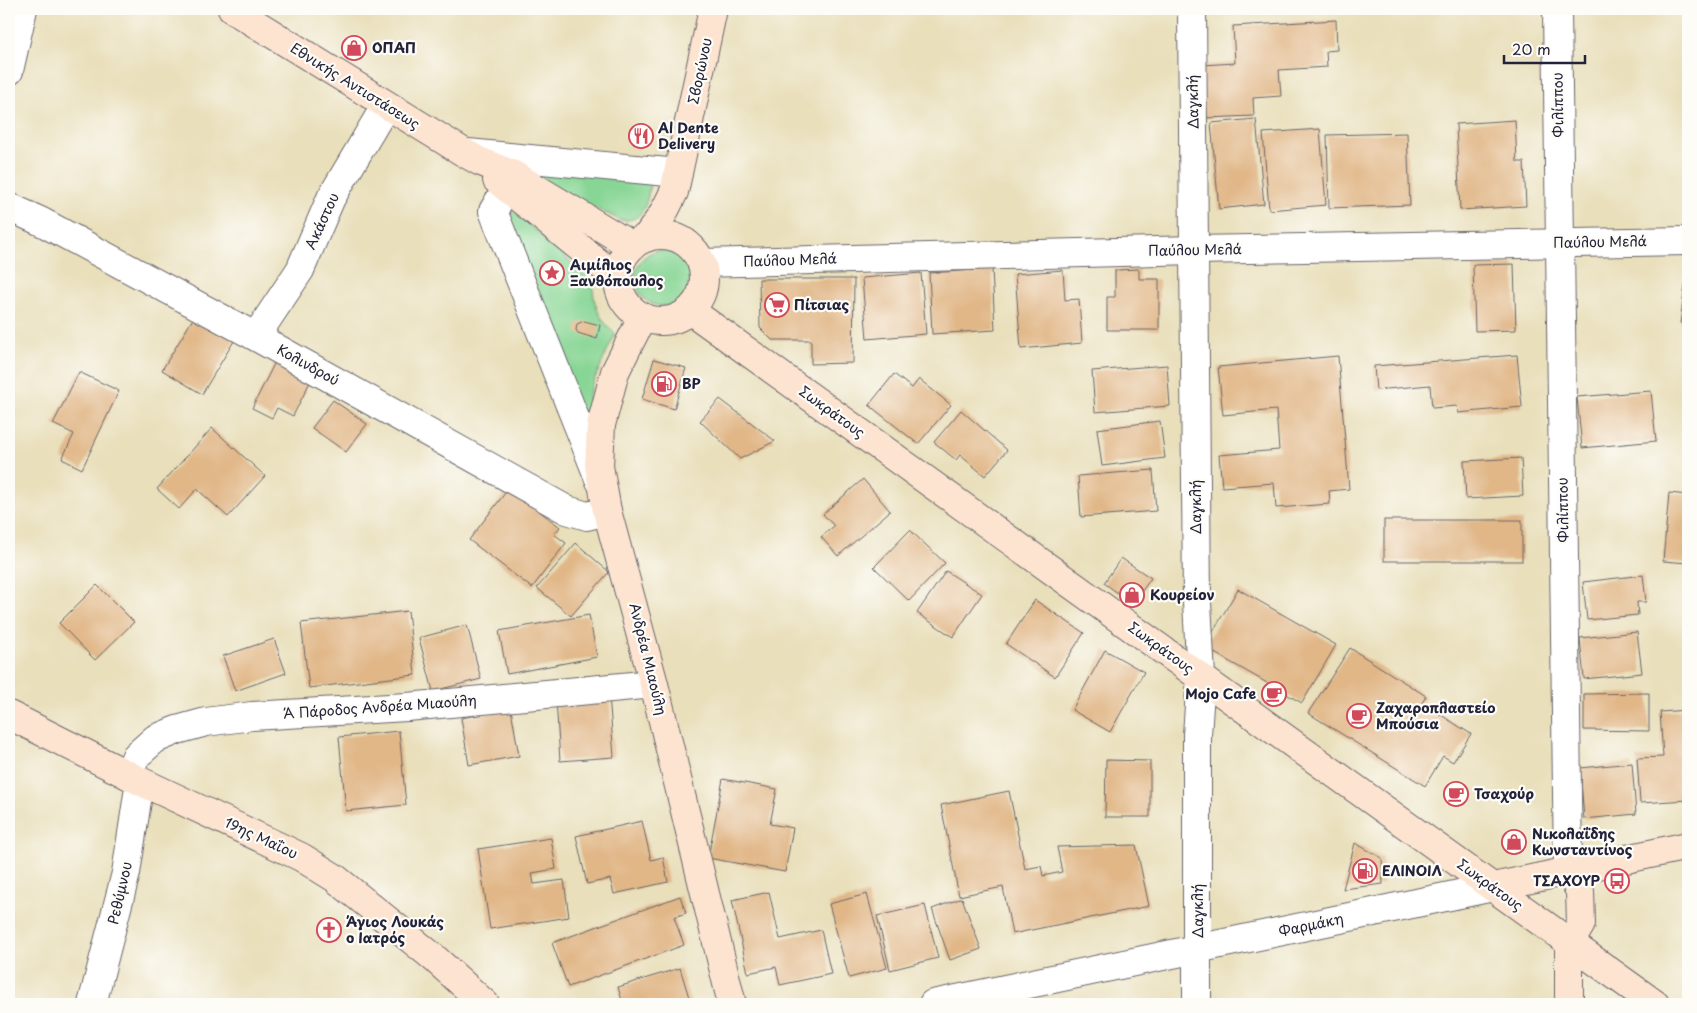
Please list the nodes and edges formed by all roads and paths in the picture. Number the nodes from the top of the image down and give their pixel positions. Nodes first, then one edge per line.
1 (23, 9) edge
2 (232, 9) edge
3 (713, 9) edge
4 (1192, 9) edge
5 (1557, 9) edge
6 (9, 71) edge
7 (386, 105) junction
8 (471, 157) junction
9 (676, 183) junction
10 (506, 189) junction
11 (9, 207) edge
12 (1688, 241) edge
13 (639, 242) junction
14 (1559, 242) junction
15 (1195, 250) junction
16 (695, 253) junction
17 (618, 279) junction
18 (691, 311) junction
19 (642, 318) junction
20 (256, 336) junction
21 (605, 501) junction
22 (1201, 677) junction
23 (654, 684) junction
24 (9, 715) edge
25 (134, 778) junction
26 (1688, 846) edge
27 (1568, 870) junction
28 (1493, 887) junction
29 (1569, 944) junction
30 (1198, 950) junction
31 (92, 1004) edge
32 (484, 1004) edge
33 (732, 1004) edge
34 (933, 1004) edge
35 (1197, 1004) edge
36 (1569, 1004) edge
37 (1655, 1004) edge

1 - 6 street
2 - 7 main road, Εθνικής Αντιστάσεως
3 - 9 main road, Σβορώνου
4 - 15 street, Δαγκλή
5 - 14 street, Φιλίππου
7 - 8 main road, Εθνικής Αντιστάσεως
7 - 20 street, Ακάστου
8 - 9 street
8 - 10 main road
8 - 13 main road
9 - 13 main road
9 - 16 main road
10 - 17 main road
10 - 21 street
11 - 20 street, Κολινδρού
12 - 14 street, Παύλου Μελά
13 - 16 main road
13 - 17 main road
14 - 15 street, Παύλου Μελά
14 - 27 street, Φιλίππου
15 - 16 street, Παύλου Μελά
15 - 22 street, Δαγκλή
16 - 18 main road
17 - 19 main road
18 - 19 main road
18 - 22 main road, Σωκράτους
19 - 21 main road, Ανδρέα Μιαούλη
20 - 21 street, Κολινδρού
21 - 23 main road, Ανδρέα Μιαούλη
22 - 28 main road, Σωκράτους
22 - 30 street, Δαγκλή
23 - 25 street, Α΄ Πάροδος Ανδρέα Μιαούλη
23 - 33 main road, Ανδρέα Μιαούλη
24 - 25 main road, 19ης Μαΐου
25 - 31 street, Ρεθύμνου
25 - 32 main road, 19ης Μαΐου
26 - 27 main road, Φαρμάκη
27 - 28 main road, Φαρμάκη
27 - 29 main road
28 - 29 main road, Σωκράτους
28 - 30 street, Φαρμάκη
29 - 36 main road
29 - 37 main road, Σωκράτους
30 - 34 street, Φαρμάκη
30 - 35 street, Δαγκλή

